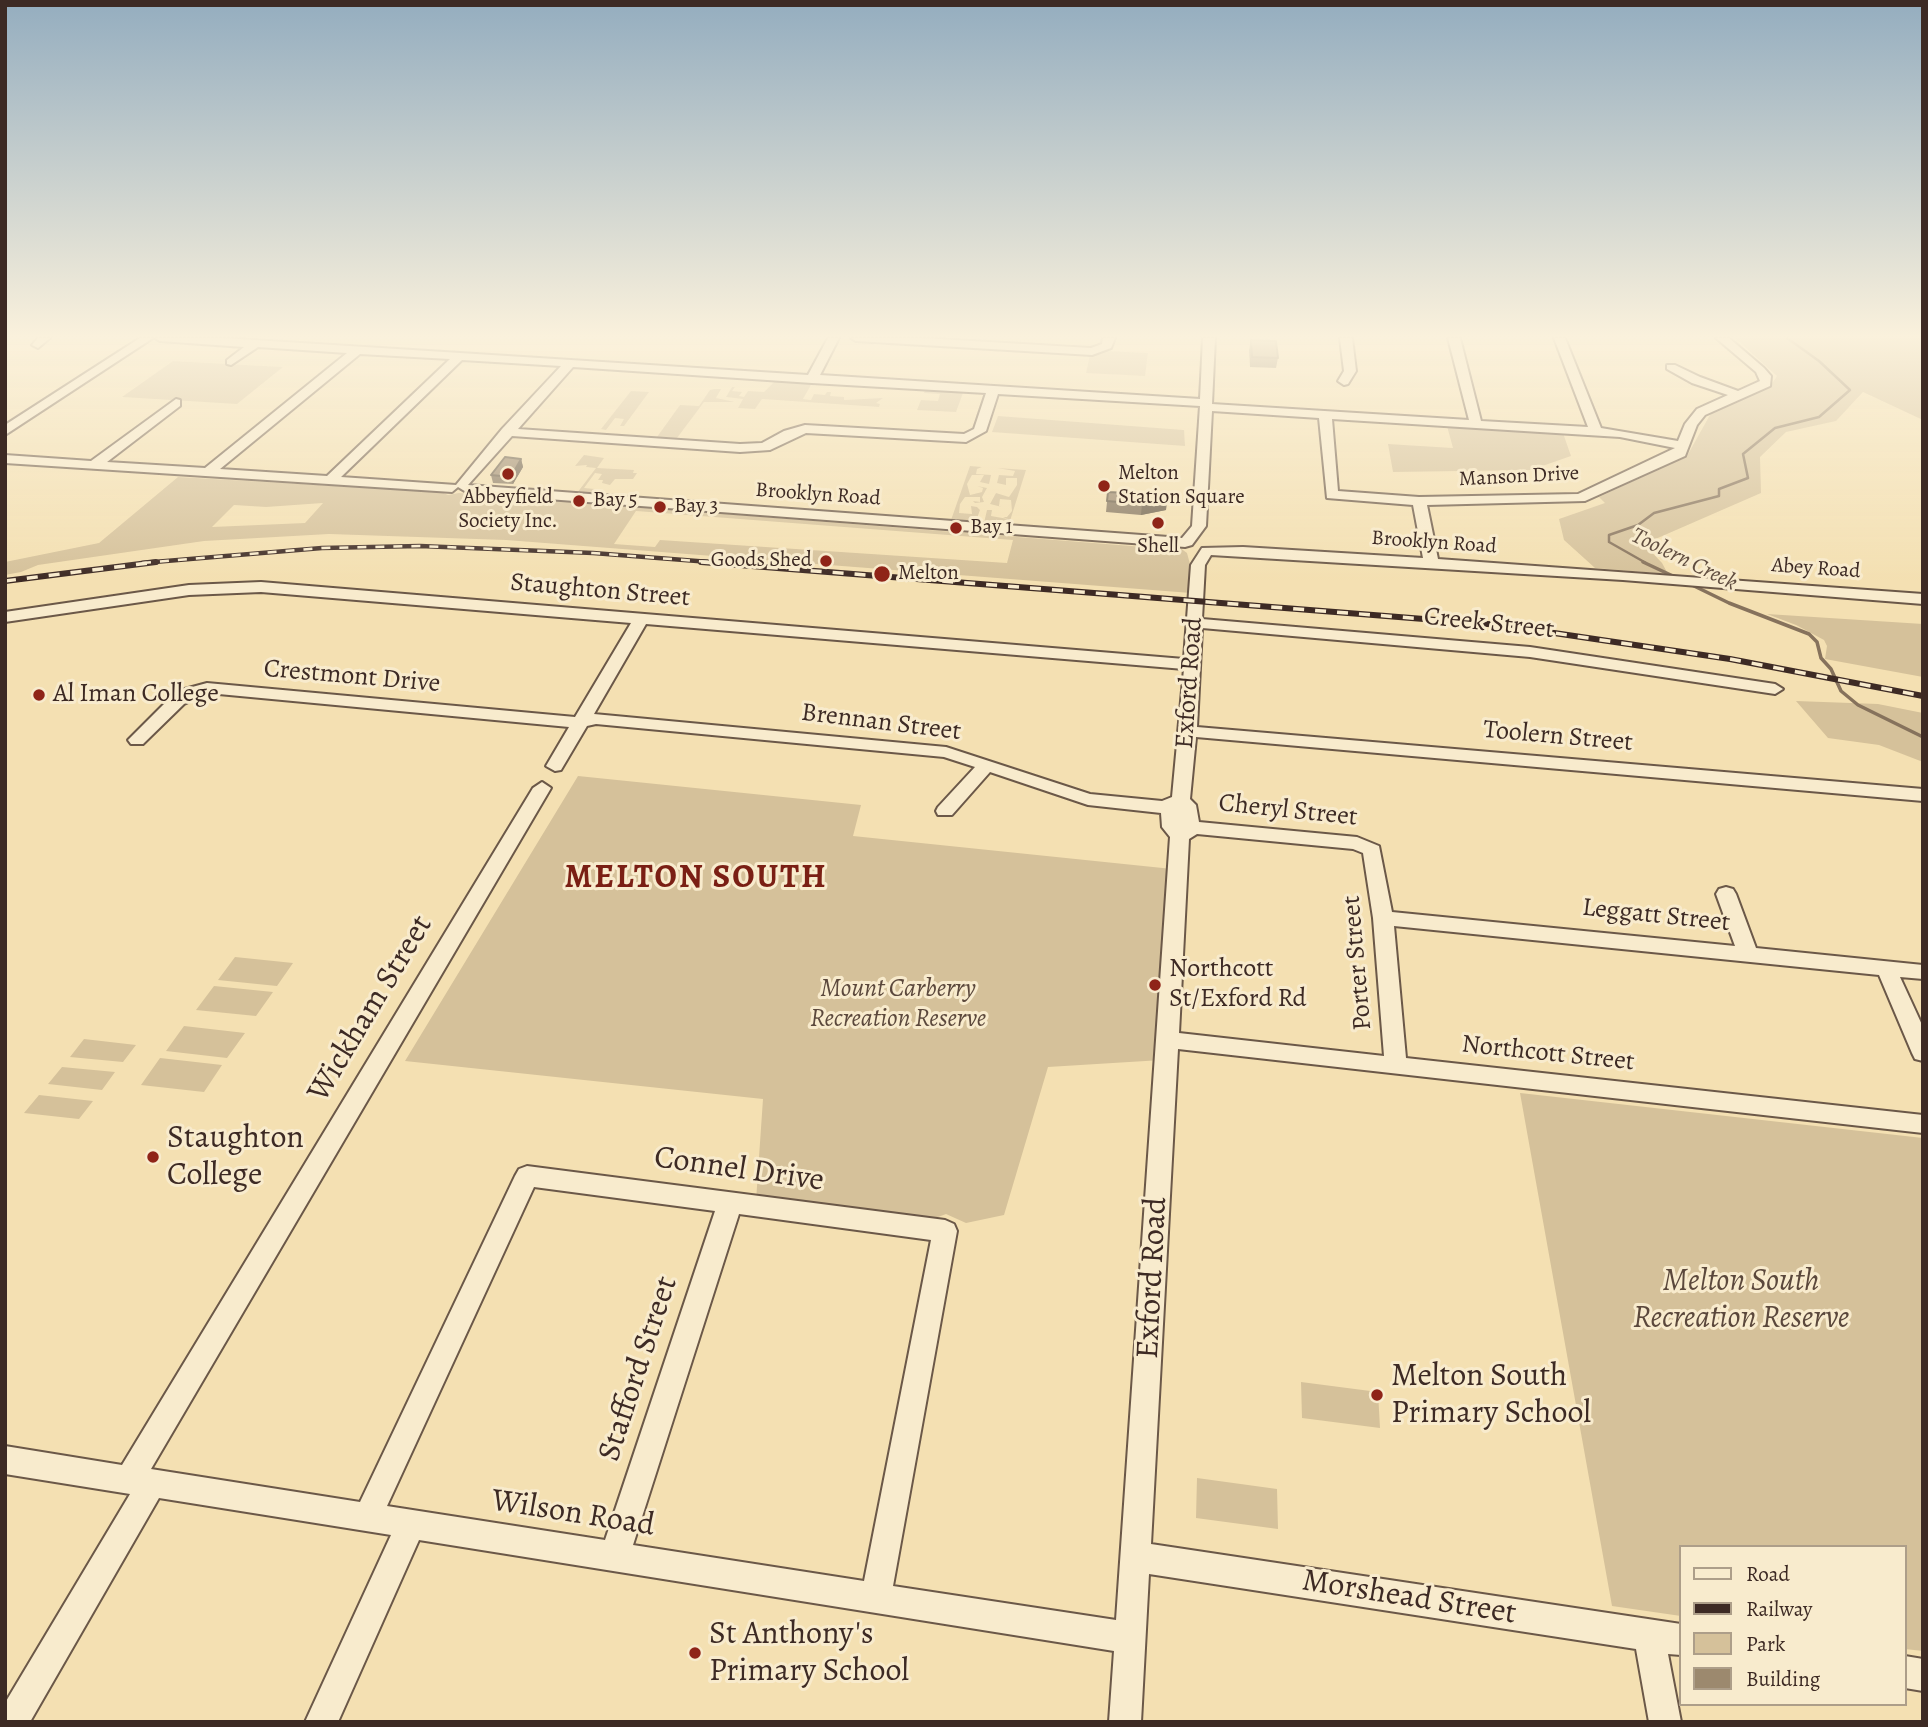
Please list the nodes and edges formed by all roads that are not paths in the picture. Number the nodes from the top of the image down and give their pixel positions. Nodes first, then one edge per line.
1 (24, 419) edge
2 (154, 419) edge
3 (274, 419) edge
4 (394, 419) edge
5 (518, 419) edge
6 (984, 419) edge
7 (1205, 419) edge
8 (1325, 419) edge
9 (1385, 419) edge
10 (1475, 419) edge
11 (1591, 419) edge
12 (1696, 419) edge
13 (1476, 424) junction
14 (5, 431) edge
15 (1596, 431) junction
16 (506, 432) junction
17 (1683, 446) junction
18 (5, 459) edge
19 (94, 465) junction
20 (208, 473) junction
21 (329, 481) junction
22 (461, 487) junction
23 (1419, 502) junction
24 (1199, 526) junction
25 (1186, 546) junction
26 (1206, 551) junction
27 (1431, 563) junction
28 (1623, 576) joint
29 (1923, 598) edge
30 (5, 617) edge
31 (641, 619) junction
32 (1195, 623) junction
33 (1193, 665) junction
34 (1776, 689) dead end
35 (580, 723) junction
36 (1188, 731) junction
37 (137, 740) dead end
38 (555, 766) dead end
39 (986, 766) junction
40 (542, 788) dead end
41 (1923, 795) edge
42 (1175, 804) junction
43 (945, 811) dead end
44 (1185, 830) junction
45 (1374, 855) joint
46 (1726, 894) dead end
47 (1383, 918) junction
48 (1748, 953) junction
49 (1886, 968) junction
50 (1923, 972) edge
51 (1168, 1040) junction
52 (1923, 1053) edge
53 (1396, 1065) junction
54 (1923, 1124) edge
55 (730, 1203) junction
56 (5, 1460) edge
57 (141, 1481) junction
58 (368, 1516) junction
59 (411, 1524) junction
60 (615, 1556) junction
61 (1136, 1557) junction
62 (876, 1598) junction
63 (1648, 1635) junction
64 (1129, 1638) junction
65 (1680, 1640) edge
66 (12, 1722) edge
67 (321, 1722) edge
68 (1125, 1722) edge
69 (1665, 1722) edge

1 - 14 street
2 - 19 street
3 - 20 street
4 - 21 street
5 - 16 street
6 - 16 street
7 - 24 street
8 - 23 street, Manson Drive
9 - 13 street
10 - 13 street
11 - 15 street
12 - 17 street
13 - 15 street
15 - 17 street
16 - 22 street
17 - 23 street, Manson Drive
18 - 19 street, Brooklyn Road
19 - 20 street, Brooklyn Road
20 - 21 street, Brooklyn Road
21 - 22 street, Brooklyn Road
22 - 25 street, Brooklyn Road
23 - 27 street
24 - 25 street
24 - 26 street
25 - 26 street
25 - 26 street, Brooklyn Road
26 - 27 street, Brooklyn Road
26 - 32 street, Exford Road
27 - 28 street, Brooklyn Road
28 - 29 street, Abey Road
30 - 31 street, Staughton Street
31 - 33 street, Staughton Street
31 - 35 street
32 - 33 street, Exford Road
32 - 34 street, Creek Street
33 - 36 street, Exford Road
35 - 37 street, Crestmont Drive
35 - 38 street
35 - 39 street, Brennan Street
36 - 41 street, Toolern Street
36 - 42 street, Exford Road
39 - 42 street, Brennan Street
39 - 43 street
40 - 57 street, Wickham Street
42 - 44 street, Exford Road
44 - 45 street, Cheryl Street
44 - 51 street, Exford Road
45 - 47 street, Porter Street
46 - 48 street
47 - 48 street, Leggatt Street
47 - 53 street, Porter Street
48 - 49 street, Leggatt Street
49 - 50 street, Leggatt Street
49 - 52 street
51 - 53 street, Northcott Street
51 - 61 street, Exford Road
53 - 54 street, Northcott Street
55 - 58 street, Connel Drive
55 - 60 street, Stafford Street
55 - 62 street, Connel Drive
56 - 57 street, Wilson Road
57 - 58 street, Wilson Road
57 - 66 street, Wickham Street
58 - 59 street, Wilson Road
59 - 60 street, Wilson Road
59 - 67 street
60 - 62 street, Wilson Road
61 - 63 street, Morshead Street
61 - 64 street, Exford Road
62 - 64 street, Wilson Road
63 - 65 street, Morshead Street
63 - 69 street
64 - 68 street, Exford Road

